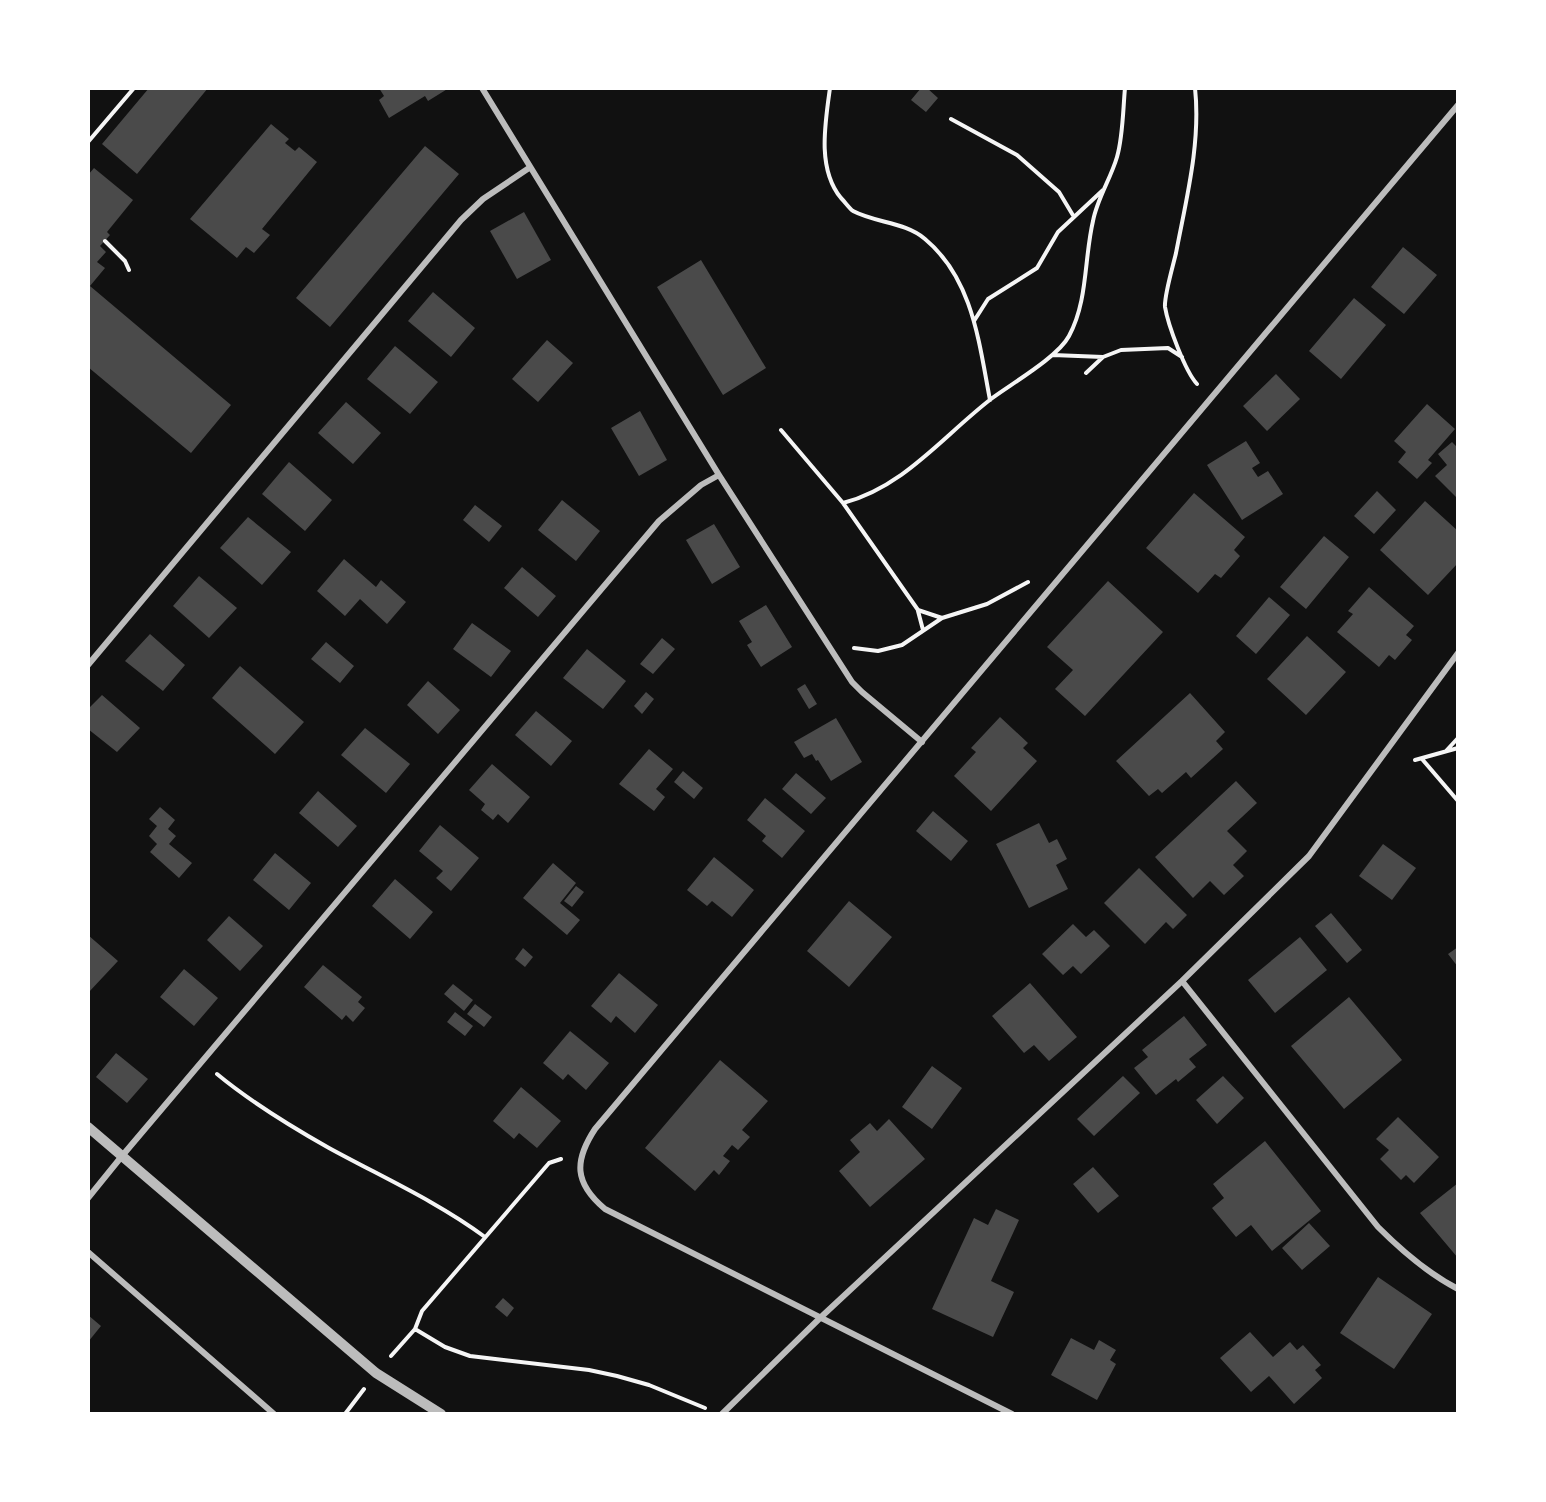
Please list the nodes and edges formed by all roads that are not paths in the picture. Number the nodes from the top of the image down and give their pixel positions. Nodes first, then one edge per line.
1 (482, 88) edge
2 (1458, 105) edge
3 (529, 168) junction
4 (719, 475) junction
5 (1458, 653) edge
6 (88, 665) edge
7 (922, 742) junction
8 (1182, 981) junction
9 (88, 1127) edge
10 (122, 1156) junction
11 (88, 1198) edge
12 (88, 1251) edge
13 (1458, 1289) edge
14 (820, 1318) junction
15 (274, 1413) edge
16 (441, 1413) edge
17 (722, 1413) edge
18 (1012, 1413) edge

1 - 3 street
2 - 7 street
3 - 4 street
3 - 6 street
4 - 7 street
4 - 10 street
5 - 8 street
7 - 14 street
8 - 13 street
8 - 14 street
9 - 10 street
10 - 11 street
10 - 16 street
12 - 15 street
14 - 17 street
14 - 18 street

